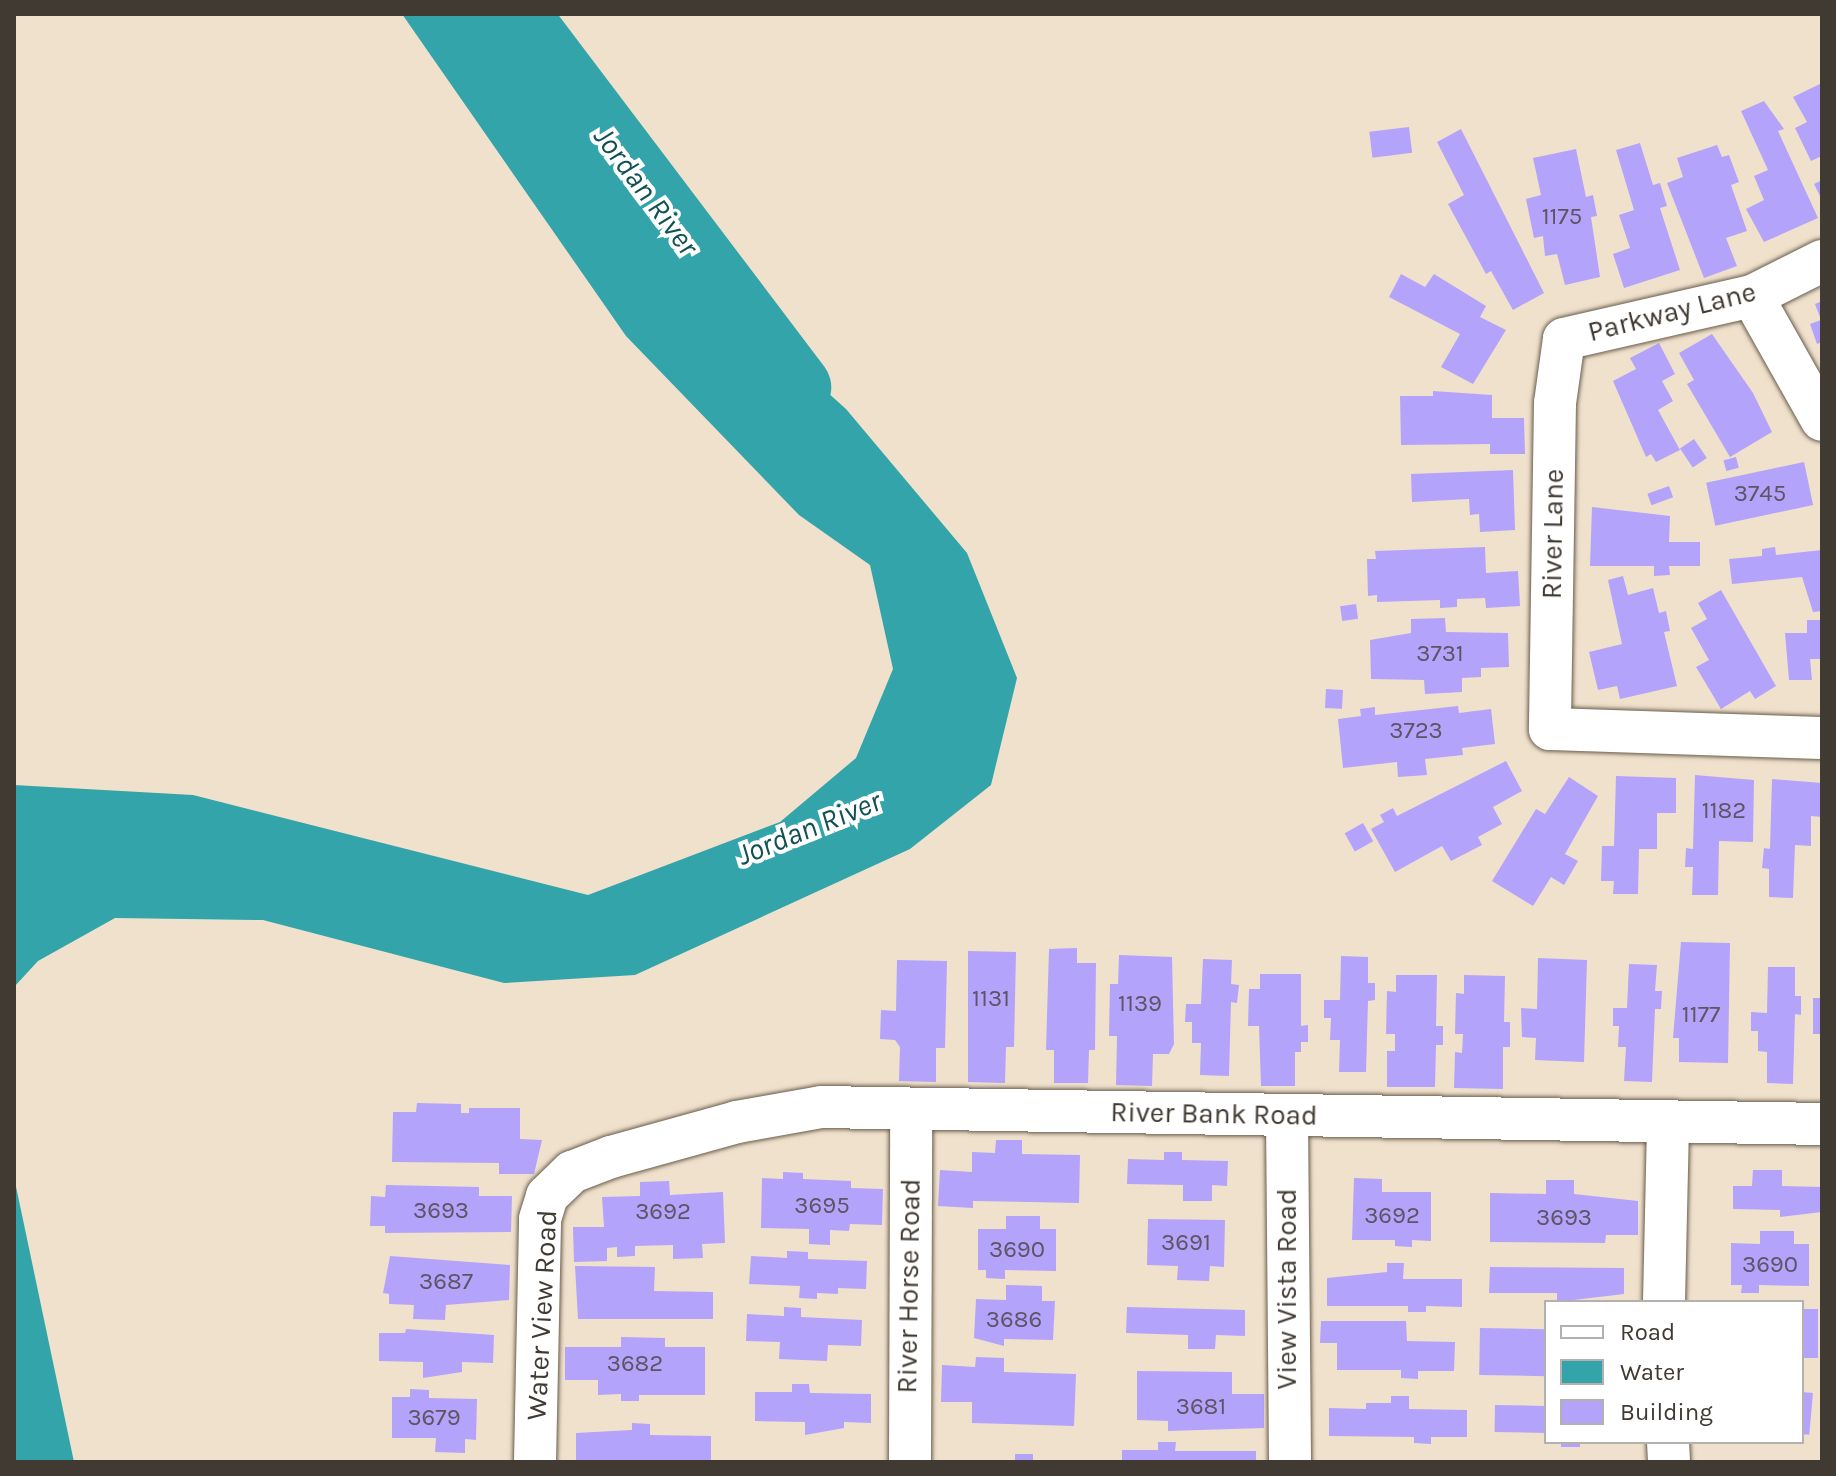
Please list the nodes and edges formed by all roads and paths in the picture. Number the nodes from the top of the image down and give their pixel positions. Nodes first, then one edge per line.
1 (1822, 261) edge
2 (1752, 296) junction
3 (1564, 339) joint
4 (1822, 420) edge
5 (1822, 738) edge
6 (911, 1110) junction
7 (1287, 1116) junction
8 (1668, 1122) junction
9 (1822, 1124) edge
10 (611, 1157) joint
11 (1664, 1300) edge
12 (535, 1462) edge
13 (910, 1462) edge
14 (1290, 1462) edge

1 - 2 street, Parkway Lane
2 - 3 street, Parkway Lane
2 - 4 street
3 - 5 street, River Lane
6 - 7 street, River Bank Road
6 - 10 street, River Bank Road
6 - 13 street, River Horse Road
7 - 8 street, River Bank Road
7 - 14 street, View Vista Road
8 - 9 street, River Bank Road
8 - 11 street
10 - 12 street, Water View Road

